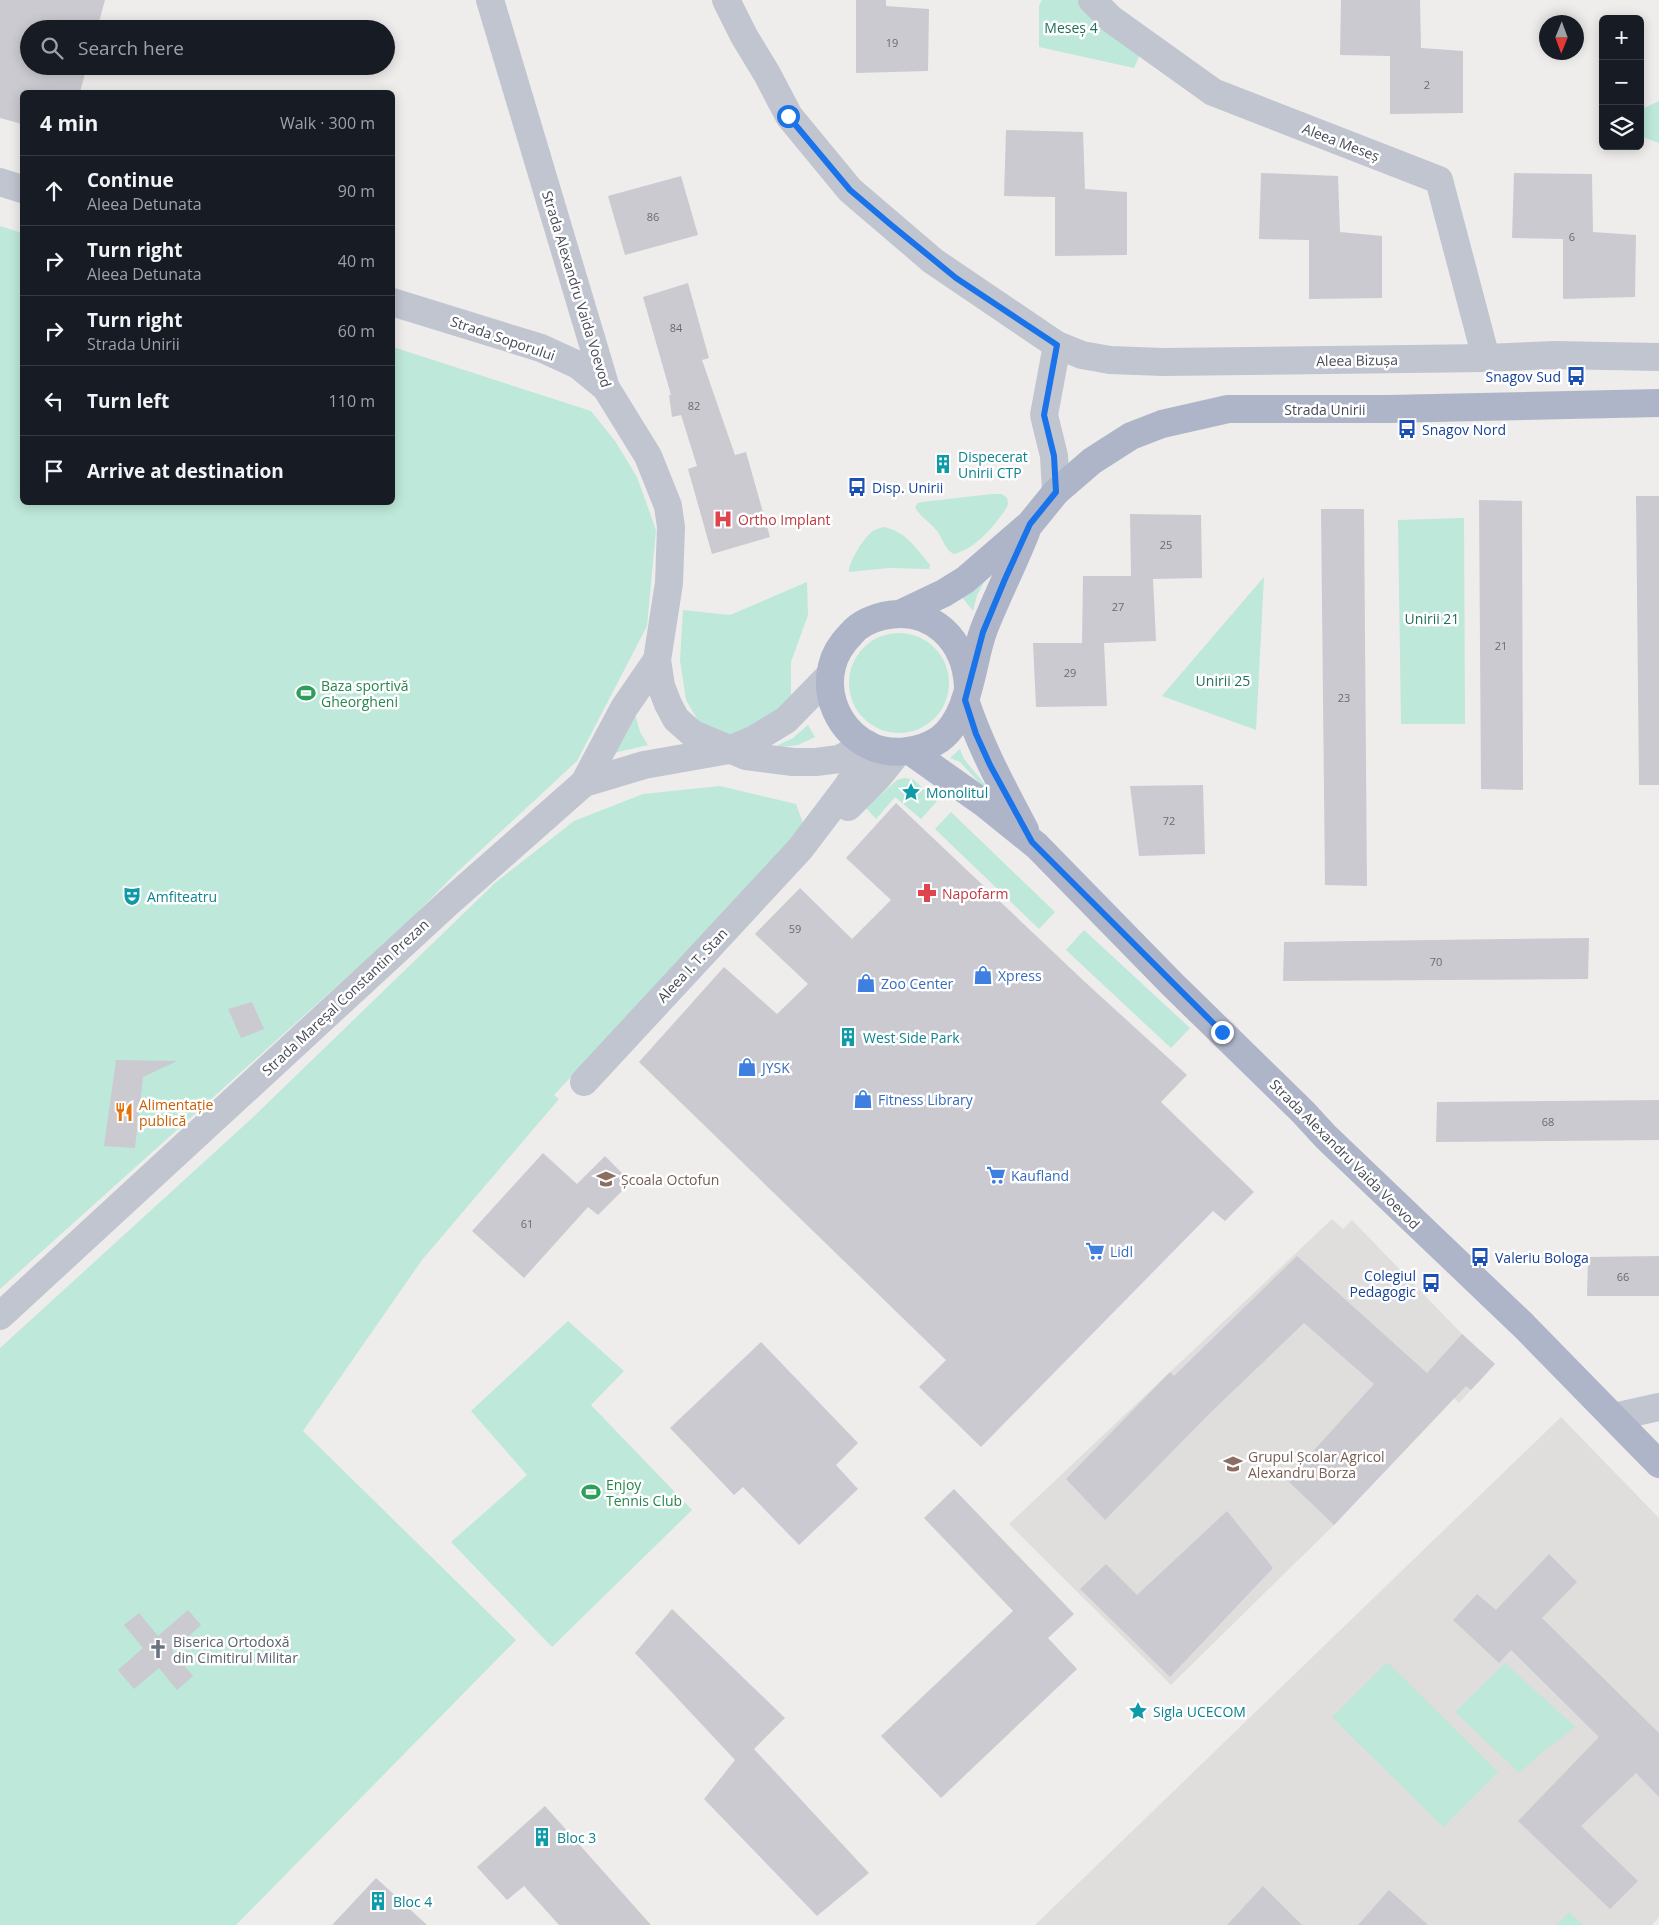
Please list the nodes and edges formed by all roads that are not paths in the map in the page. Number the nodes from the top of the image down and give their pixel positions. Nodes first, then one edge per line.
1 (490, 0) edge
2 (726, 0) edge
3 (1092, 0) edge
4 (0, 182) edge
5 (20, 188) edge
6 (395, 303) edge
7 (1057, 345) junction
8 (1659, 357) edge
9 (1486, 358) junction
10 (606, 388) junction
11 (1659, 404) edge
12 (1056, 492) junction
13 (1030, 524) junction
14 (902, 613) junction
15 (657, 660) junction
16 (829, 676) junction
17 (967, 693) junction
18 (887, 749) junction
19 (729, 750) junction
20 (584, 783) junction
21 (1032, 842) junction
22 (584, 1082) dead end
23 (0, 1316) edge
24 (1659, 1407) edge
25 (1614, 1417) junction
26 (1659, 1464) edge

1 - 10 street, Strada Alexandru Vaida Voevod
2 - 7 street, Aleea Bizușa
3 - 9 street, Aleea Meseș
4 - 5 street
6 - 10 street, Strada Soporului
7 - 9 street, Aleea Bizușa
7 - 12 street
8 - 9 street, Aleea Bizușa
10 - 15 street, Strada Alexandru Vaida Voevod
11 - 12 main road, Strada Unirii
12 - 13 main road, Strada Unirii
13 - 14 main road, Strada Unirii
13 - 17 main road, Strada Unirii
14 - 16 main road, Strada Unirii
14 - 17 main road, Strada Unirii
15 - 19 street, Strada Alexandru Vaida Voevod
15 - 20 street, Strada Alexandru Vaida Voevod
16 - 18 main road, Strada Unirii
16 - 19 street, Strada Mareșal Constantin Prezan
17 - 18 main road, Strada Unirii
17 - 21 main road, Strada Alexandru Vaida Voevod
18 - 19 street, Strada Mareșal Constantin Prezan
18 - 21 main road, Strada Alexandru Vaida Voevod
18 - 22 street, Aleea I. T. Stan
19 - 20 street, Strada Mareșal Constantin Prezan
20 - 23 street, Strada Mareșal Constantin Prezan
21 - 25 main road, Strada Alexandru Vaida Voevod
24 - 25 street
25 - 26 main road, Strada Alexandru Vaida Voevod

